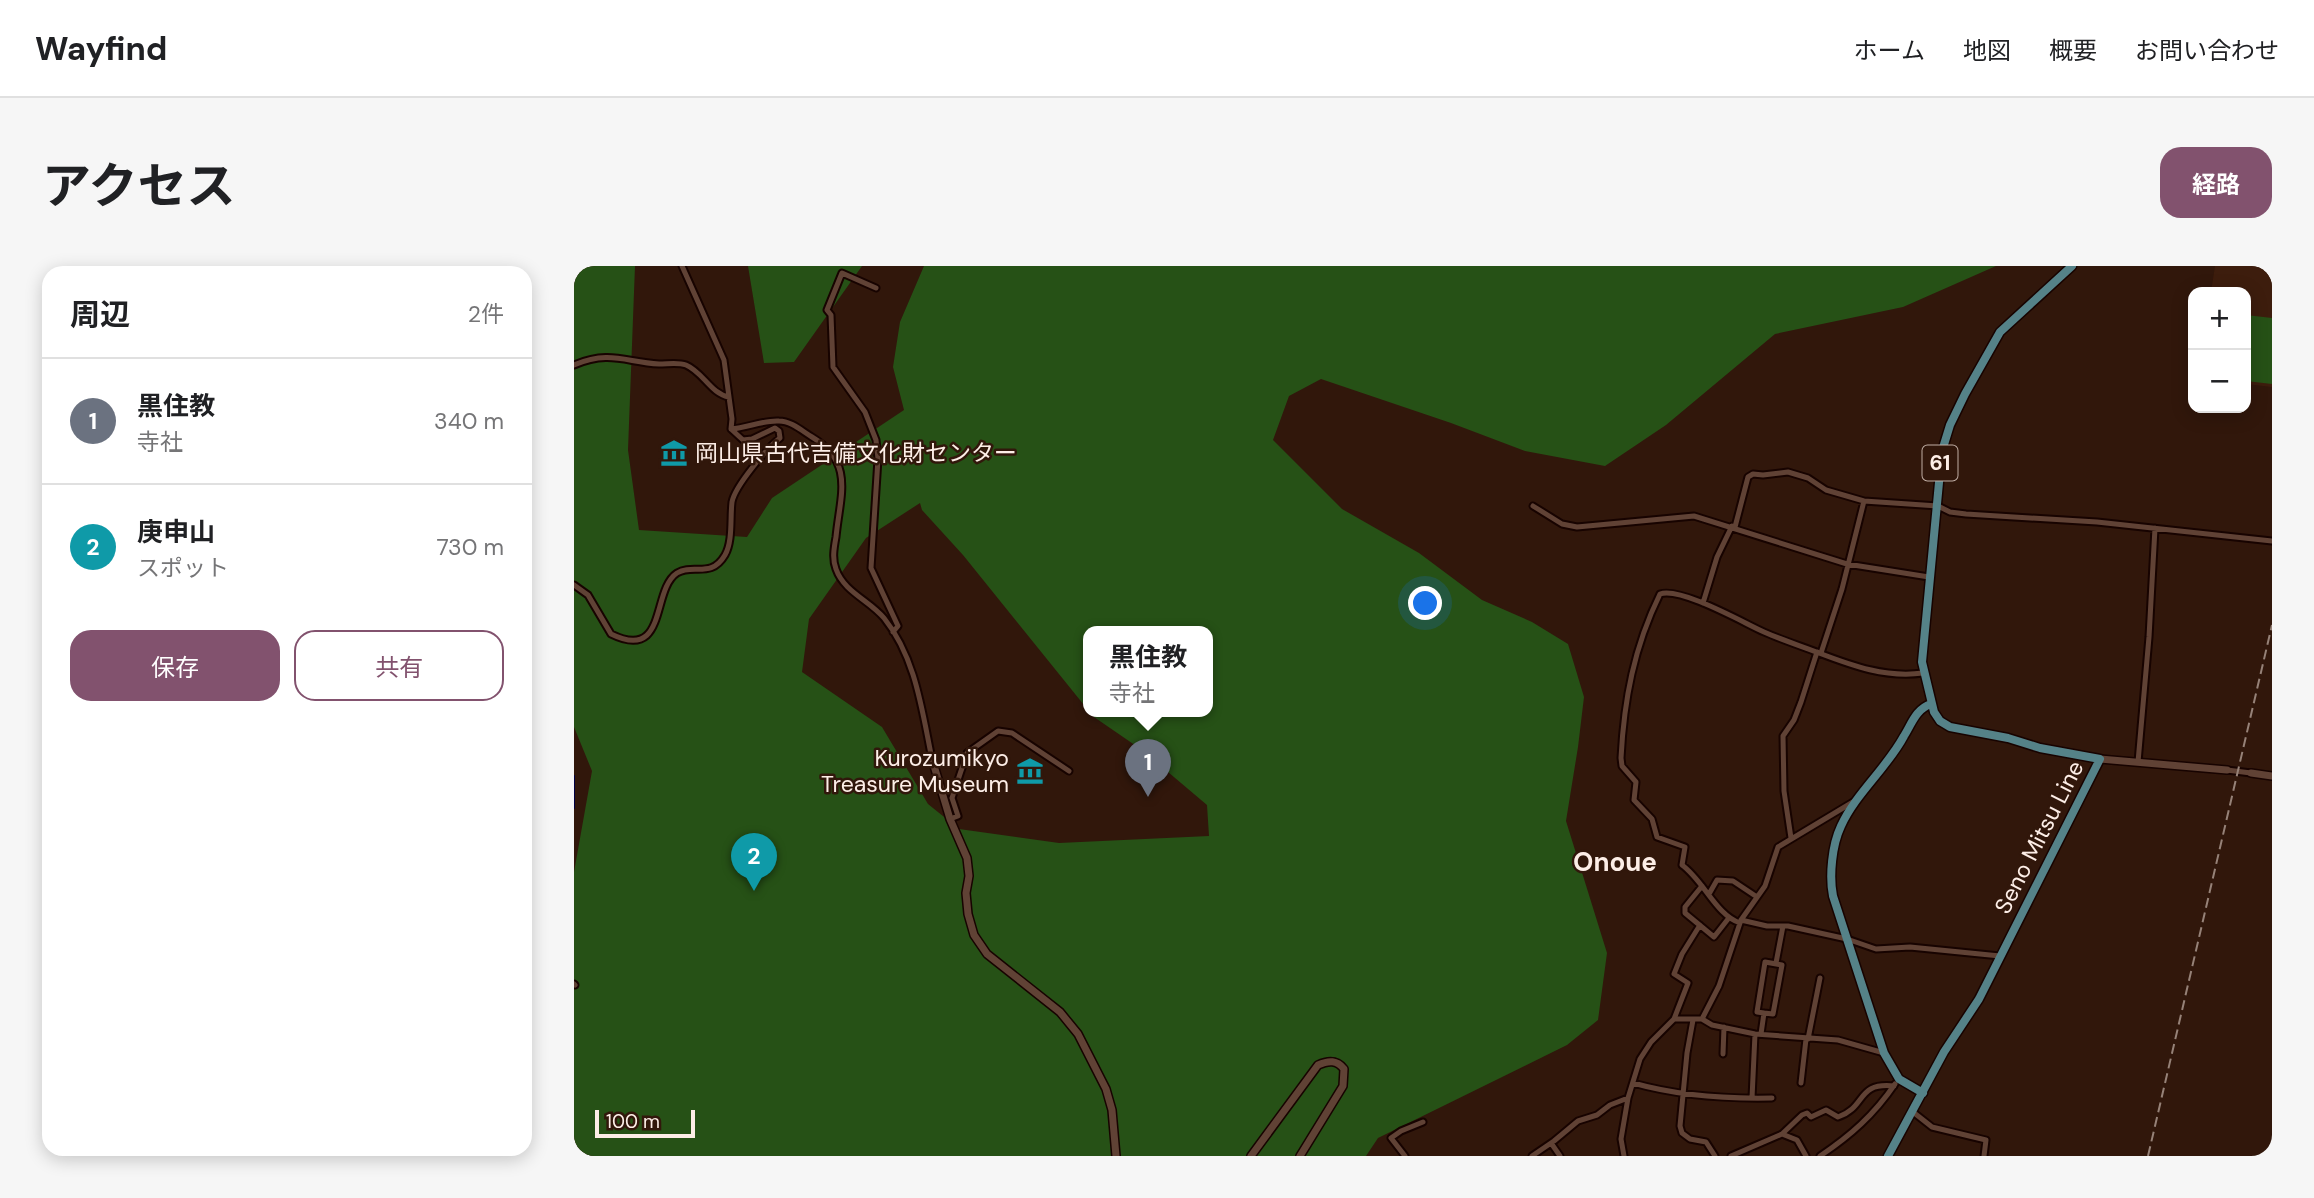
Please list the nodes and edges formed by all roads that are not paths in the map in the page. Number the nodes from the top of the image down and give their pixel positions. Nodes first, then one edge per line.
1 (682, 266) edge
2 (2072, 266) edge
3 (876, 288) dead end
4 (574, 365) edge
5 (729, 397) junction
6 (732, 429) junction
7 (1864, 501) junction
8 (1533, 506) dead end
9 (1938, 506) junction
10 (1733, 526) junction
11 (2155, 528) junction
12 (2272, 541) edge
13 (1847, 564) junction
14 (1929, 577) junction
15 (574, 585) edge
16 (1703, 603) junction
17 (893, 632) junction
18 (1819, 653) junction
19 (1923, 673) junction
20 (1931, 704) junction
21 (932, 759) joint
22 (2100, 759) junction
23 (2138, 762) junction
24 (2227, 770) joint
25 (1069, 771) dead end
26 (2251, 773) joint
27 (2272, 776) edge
28 (1860, 798) junction
29 (950, 819) junction
30 (1791, 838) junction
31 (1702, 886) junction
32 (1709, 894) junction
33 (1757, 897) junction
34 (1728, 919) junction
35 (1741, 922) junction
36 (1700, 925) junction
37 (1783, 926) junction
38 (1847, 939) junction
39 (2000, 956) junction
40 (1776, 963) junction
41 (1820, 978) dead end
42 (1764, 1013) junction
43 (1674, 1019) junction
44 (1702, 1019) junction
45 (1693, 1020) junction
46 (1724, 1027) junction
47 (1758, 1034) junction
48 (1807, 1039) junction
49 (1884, 1053) junction
50 (1723, 1054) dead end
51 (1896, 1082) junction
52 (1633, 1083) junction
53 (1801, 1083) dead end
54 (1923, 1093) junction
55 (1684, 1094) junction
56 (1628, 1098) junction
57 (1752, 1098) junction
58 (1772, 1098) dead end
59 (1913, 1112) junction
60 (1423, 1122) dead end
61 (1782, 1134) junction
62 (1551, 1143) junction
63 (1116, 1156) edge
64 (1251, 1156) edge
65 (1300, 1156) edge
66 (1405, 1156) edge
67 (1532, 1156) edge
68 (1560, 1156) edge
69 (1624, 1156) edge
70 (1715, 1156) edge
71 (1731, 1156) edge
72 (1806, 1156) edge
73 (1819, 1156) edge
74 (1888, 1156) edge
75 (1984, 1156) edge

1 - 5 street
2 - 9 main road, Seno Mitsu Line / 61
3 - 17 street
4 - 5 street
5 - 6 street
6 - 15 street
6 - 17 street
7 - 9 street
7 - 10 street
7 - 13 street
8 - 10 street
9 - 11 street
9 - 14 main road, Seno Mitsu Line / 61
10 - 13 street
10 - 16 street
11 - 12 street
11 - 23 street
13 - 14 street
13 - 18 street
14 - 19 main road, Seno Mitsu Line / 61
16 - 18 street
16 - 31 street
17 - 21 street
18 - 19 street
18 - 30 street
19 - 20 main road, Seno Mitsu Line / 61
20 - 22 main road, Seno Mitsu Line / 61
20 - 28 main road
21 - 29 street
22 - 23 street
22 - 39 main road, Seno Mitsu Line
23 - 24 street
24 - 26 street
25 - 29 street
26 - 27 street
28 - 30 street
28 - 38 main road
29 - 63 street
30 - 33 street
31 - 32 street
31 - 36 street
32 - 33 street
32 - 34 street
33 - 35 street
34 - 35 street
34 - 36 street
35 - 37 street
35 - 44 street
36 - 43 street
37 - 38 street
37 - 40 street
38 - 39 street
38 - 49 main road
39 - 54 main road, Seno Mitsu Line
40 - 42 street
40 - 42 street
41 - 48 street
42 - 47 street
43 - 45 street
43 - 52 street
44 - 45 street
44 - 46 street
45 - 55 street
46 - 47 street
46 - 50 street
47 - 48 street
47 - 57 street
48 - 49 street
48 - 53 street
49 - 51 main road
51 - 54 main road
51 - 61 street
51 - 73 street
52 - 55 street
52 - 56 street
54 - 59 main road, Seno Mitsu Line
55 - 57 street
55 - 70 street
56 - 62 street
56 - 69 street
57 - 58 street
59 - 74 main road, Seno Mitsu Line
59 - 75 street
60 - 66 street
61 - 71 street
61 - 72 street
62 - 67 street
62 - 68 street
64 - 65 street

